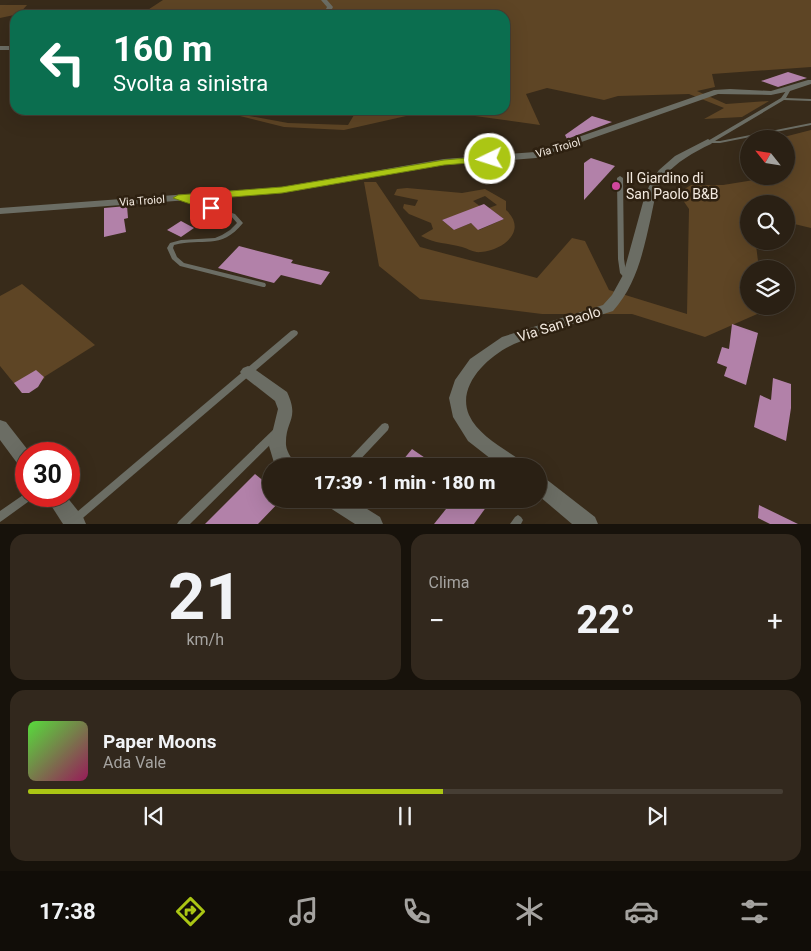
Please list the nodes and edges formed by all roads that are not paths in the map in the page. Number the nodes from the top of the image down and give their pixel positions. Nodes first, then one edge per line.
1 (324, 0) edge
2 (328, 10) edge
3 (808, 82) dead end
4 (785, 94) junction
5 (811, 100) edge
6 (811, 124) edge
7 (708, 142) junction
8 (620, 178) dead end
9 (178, 198) junction
10 (0, 212) edge
11 (630, 279) junction
12 (263, 285) dead end
13 (294, 333) dead end
14 (248, 372) junction
15 (0, 427) edge
16 (385, 427) dead end
17 (278, 431) junction
18 (15, 447) edge
19 (280, 458) edge
20 (356, 458) edge
21 (503, 458) edge
22 (547, 491) edge
23 (15, 507) edge
24 (63, 507) edge
25 (348, 508) edge
26 (0, 518) edge
27 (75, 522) edge
28 (182, 524) edge
29 (373, 524) edge
30 (588, 524) edge

1 - 2 street
3 - 4 street, Via Troiol
4 - 5 lane
4 - 7 lane
4 - 9 street, Via Troiol
6 - 7 lane
7 - 11 street, Via San Paolo
8 - 11 lane
9 - 10 street, Via Troiol
9 - 12 lane
11 - 21 street, Via San Paolo
13 - 14 lane
14 - 17 street
14 - 27 lane
15 - 18 street
16 - 20 lane
17 - 19 street
17 - 28 lane
22 - 30 street
23 - 26 lane
24 - 27 street
25 - 29 street

